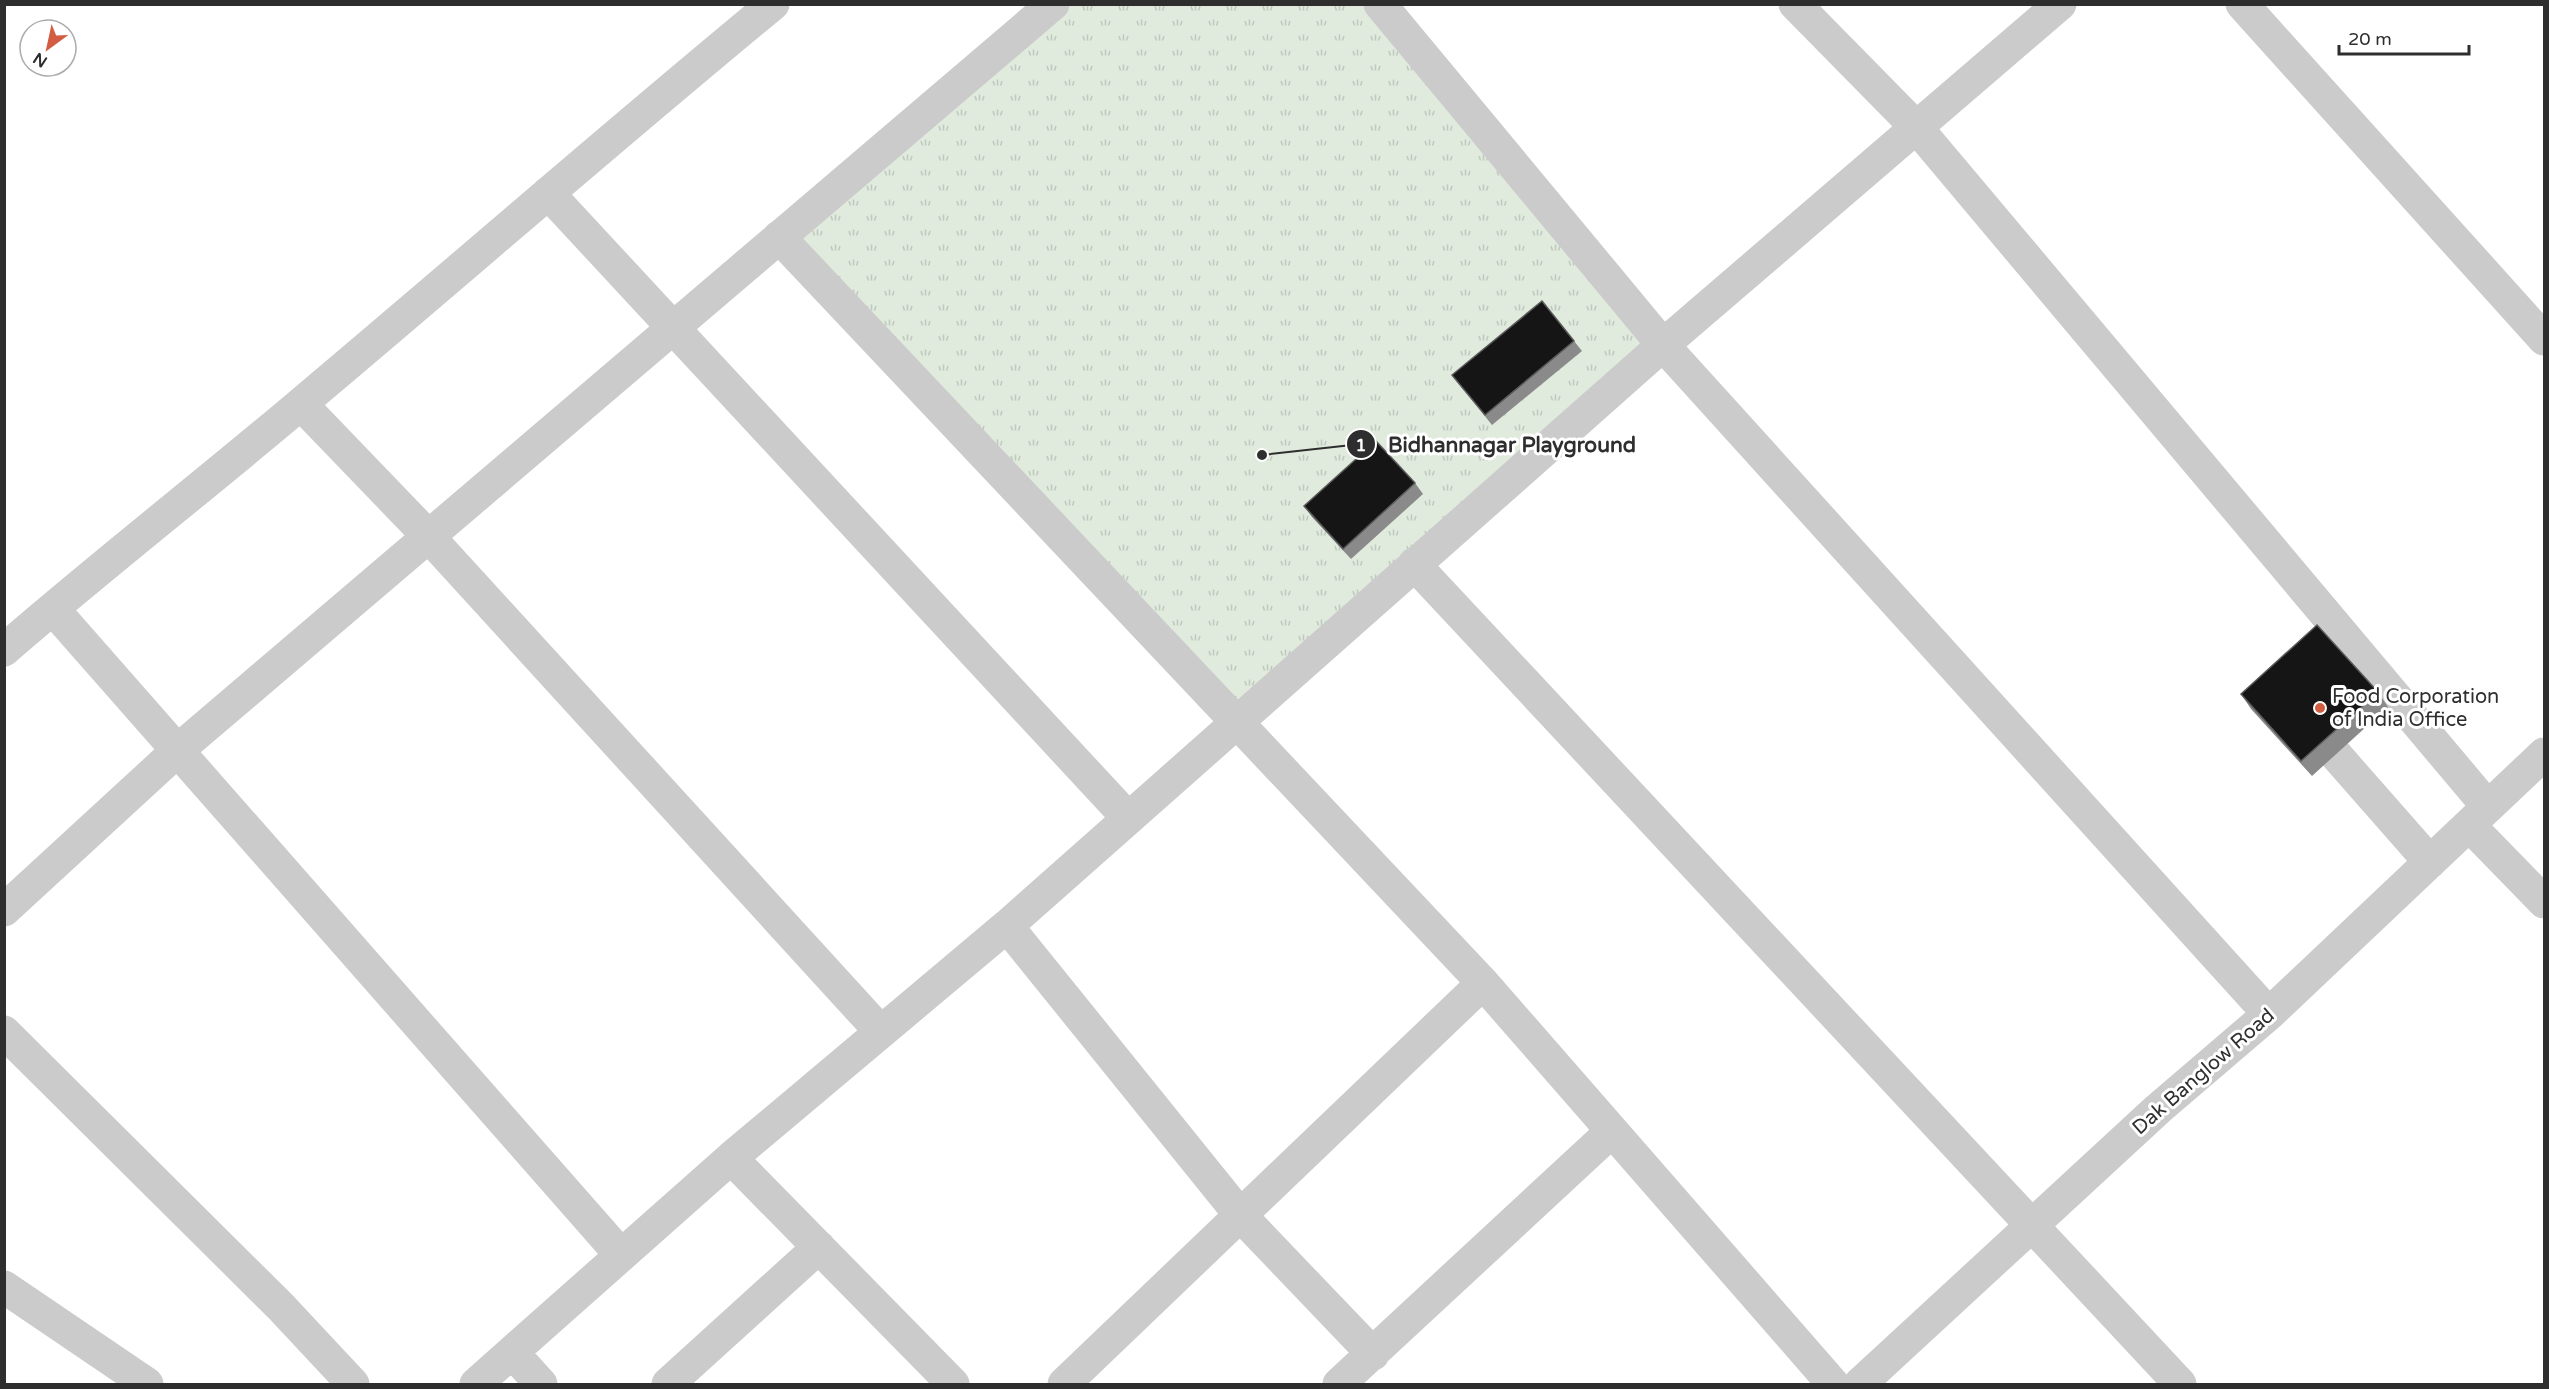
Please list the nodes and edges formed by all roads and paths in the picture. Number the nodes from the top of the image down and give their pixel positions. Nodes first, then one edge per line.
1 (772, 4) edge
2 (1053, 4) edge
3 (1380, 4) edge
4 (1795, 4) edge
5 (2060, 4) edge
6 (2242, 4) edge
7 (1917, 128) junction
8 (548, 193) junction
9 (779, 237) junction
10 (673, 328) junction
11 (2544, 339) edge
12 (1663, 345) junction
13 (301, 404) junction
14 (430, 538) junction
15 (1414, 564) junction
16 (53, 609) junction
17 (4, 650) edge
18 (1236, 722) junction
19 (178, 750) junction
20 (2336, 754) edge
21 (2544, 754) edge
22 (2479, 816) junction
23 (1128, 818) junction
24 (2430, 862) junction
25 (2544, 902) edge
26 (4, 910) edge
27 (1007, 926) junction
28 (1483, 983) junction
29 (2269, 1014) junction
30 (4, 1032) edge
31 (881, 1032) junction
32 (1612, 1131) junction
33 (731, 1158) junction
34 (1241, 1216) junction
35 (2031, 1227) junction
36 (819, 1247) junction
37 (621, 1255) junction
38 (4, 1287) edge
39 (512, 1352) junction
40 (1373, 1354) junction
41 (147, 1384) edge
42 (353, 1384) edge
43 (476, 1384) edge
44 (541, 1384) edge
45 (668, 1384) edge
46 (953, 1384) edge
47 (1064, 1384) edge
48 (1339, 1384) edge
49 (1833, 1384) edge
50 (1860, 1384) edge
51 (2180, 1384) edge

1 - 8 street
2 - 9 street
3 - 12 street
4 - 7 street
5 - 7 street
6 - 11 street
7 - 12 street
7 - 22 street
8 - 10 street
8 - 13 street
9 - 10 street
9 - 18 street
10 - 14 street
10 - 23 street
12 - 15 street
12 - 29 street
13 - 14 street
13 - 16 street
14 - 19 street
14 - 31 street
15 - 18 street
15 - 35 street
16 - 17 street
16 - 19 street
18 - 23 street
18 - 28 street
19 - 26 street
19 - 37 street
20 - 24 street
21 - 22 street, Dak Banglow Road
22 - 24 street, Dak Banglow Road
22 - 25 street
23 - 27 street
24 - 29 street, Dak Banglow Road
27 - 31 street
27 - 34 street
28 - 32 street
28 - 34 street
29 - 35 street, Dak Banglow Road
30 - 42 street
31 - 33 street
32 - 40 street
32 - 49 street
33 - 36 street
33 - 37 street
34 - 40 street
34 - 47 street
35 - 50 street, Dak Banglow Road
35 - 51 street
36 - 45 street
36 - 46 street
37 - 39 street
38 - 41 street
39 - 43 street
39 - 44 street
40 - 48 street

